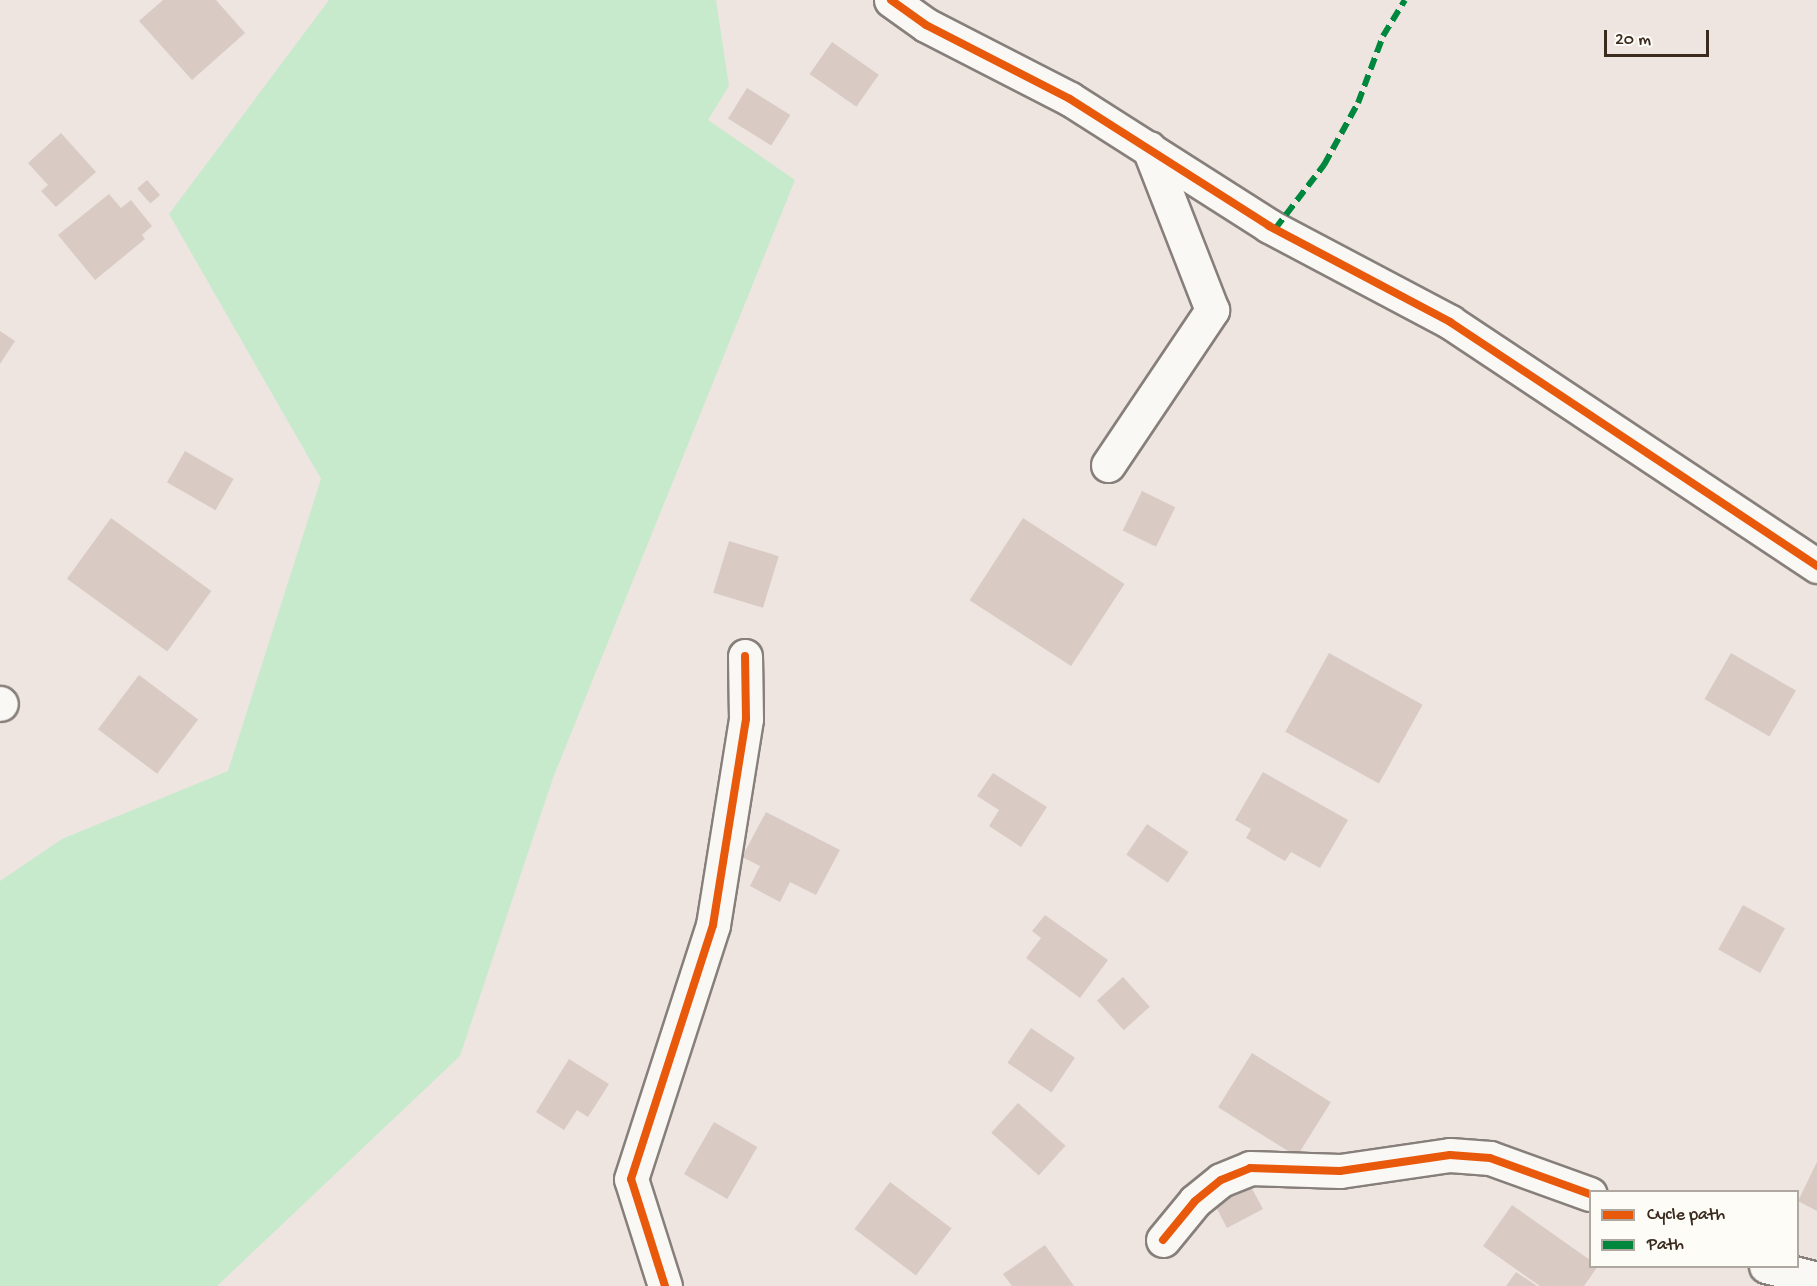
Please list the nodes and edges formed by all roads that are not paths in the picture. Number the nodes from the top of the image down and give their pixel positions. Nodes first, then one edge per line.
1 (891, 0) edge
2 (1149, 148) junction
3 (1108, 465) dead end
4 (1817, 566) edge
5 (745, 656) dead end
6 (1589, 1194) edge
7 (1163, 1240) dead end
8 (1774, 1268) edge
9 (1817, 1279) edge
10 (665, 1286) edge

1 - 2 street
2 - 3 street
2 - 4 street
5 - 10 street
6 - 7 street
8 - 9 street

